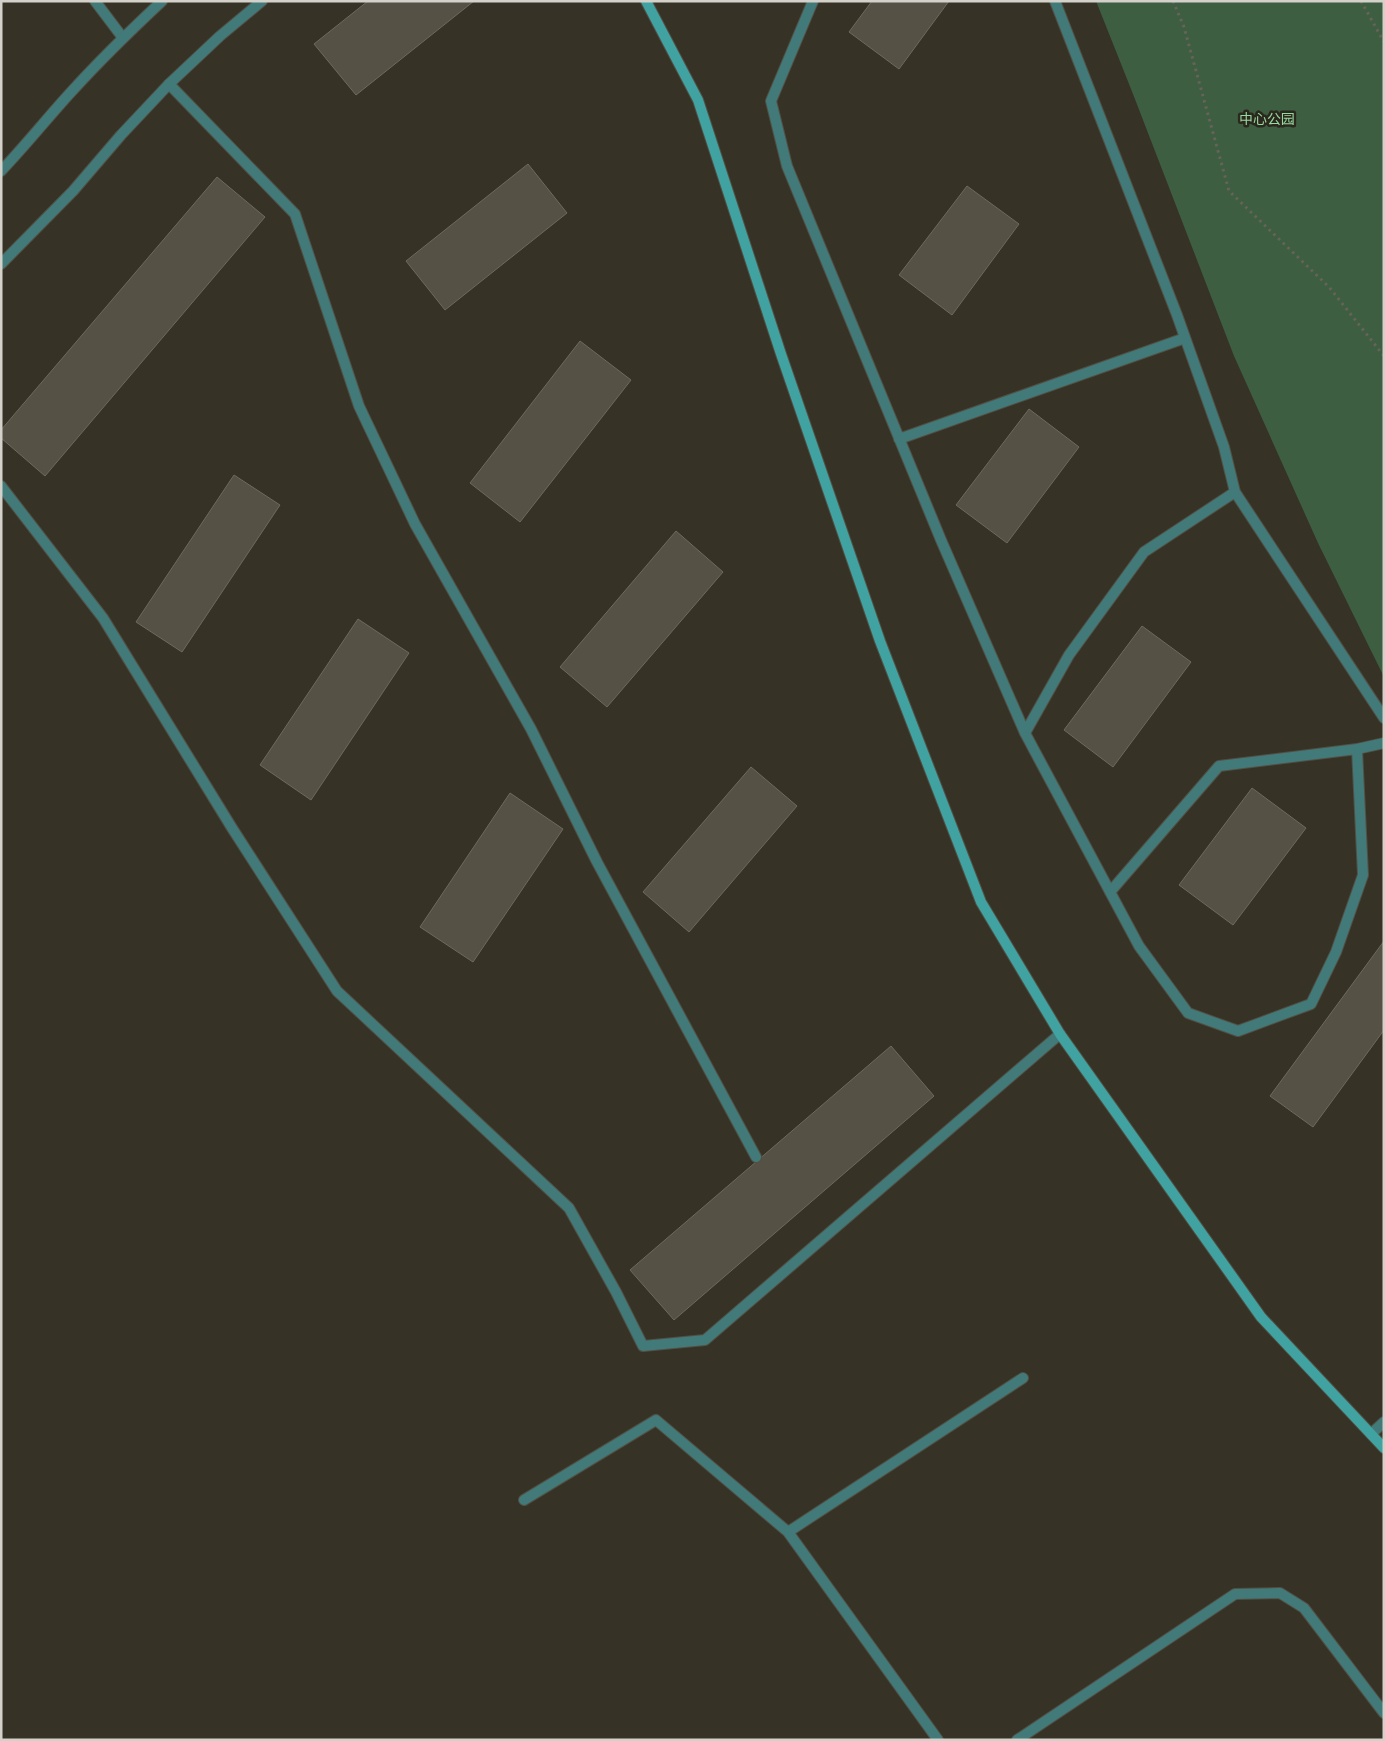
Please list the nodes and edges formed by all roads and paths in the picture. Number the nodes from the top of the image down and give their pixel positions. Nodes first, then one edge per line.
1 (95, 1) edge
2 (162, 1) edge
3 (262, 1) edge
4 (646, 1) edge
5 (813, 1) edge
6 (1055, 1) edge
7 (1173, 1) edge
8 (1361, 1) edge
9 (123, 38) junction
10 (1384, 42) edge
11 (169, 84) junction
12 (1, 171) edge
13 (1, 264) edge
14 (1185, 338) junction
15 (1384, 356) edge
16 (900, 439) junction
17 (1, 486) edge
18 (1235, 492) junction
19 (1384, 718) edge
20 (1025, 733) junction
21 (1384, 743) edge
22 (1357, 749) junction
23 (1110, 892) junction
24 (1060, 1034) junction
25 (756, 1157) dead end
26 (1023, 1378) dead end
27 (1384, 1422) edge
28 (1371, 1434) junction
29 (1384, 1448) edge
30 (524, 1500) dead end
31 (788, 1532) junction
32 (1384, 1713) edge
33 (938, 1740) edge
34 (1017, 1740) edge

1 - 9 street
2 - 9 street
3 - 11 street
4 - 24 main road
5 - 16 street
6 - 14 street
7 - 15 path
8 - 10 path
9 - 12 street
11 - 13 street
11 - 25 street
14 - 16 street
14 - 18 street
16 - 20 street
17 - 24 street
18 - 19 street
18 - 20 street
20 - 23 street
21 - 22 street
22 - 23 street
22 - 23 street
24 - 28 main road
26 - 31 street
27 - 28 street
28 - 29 main road
30 - 31 street
31 - 33 street
32 - 34 street

